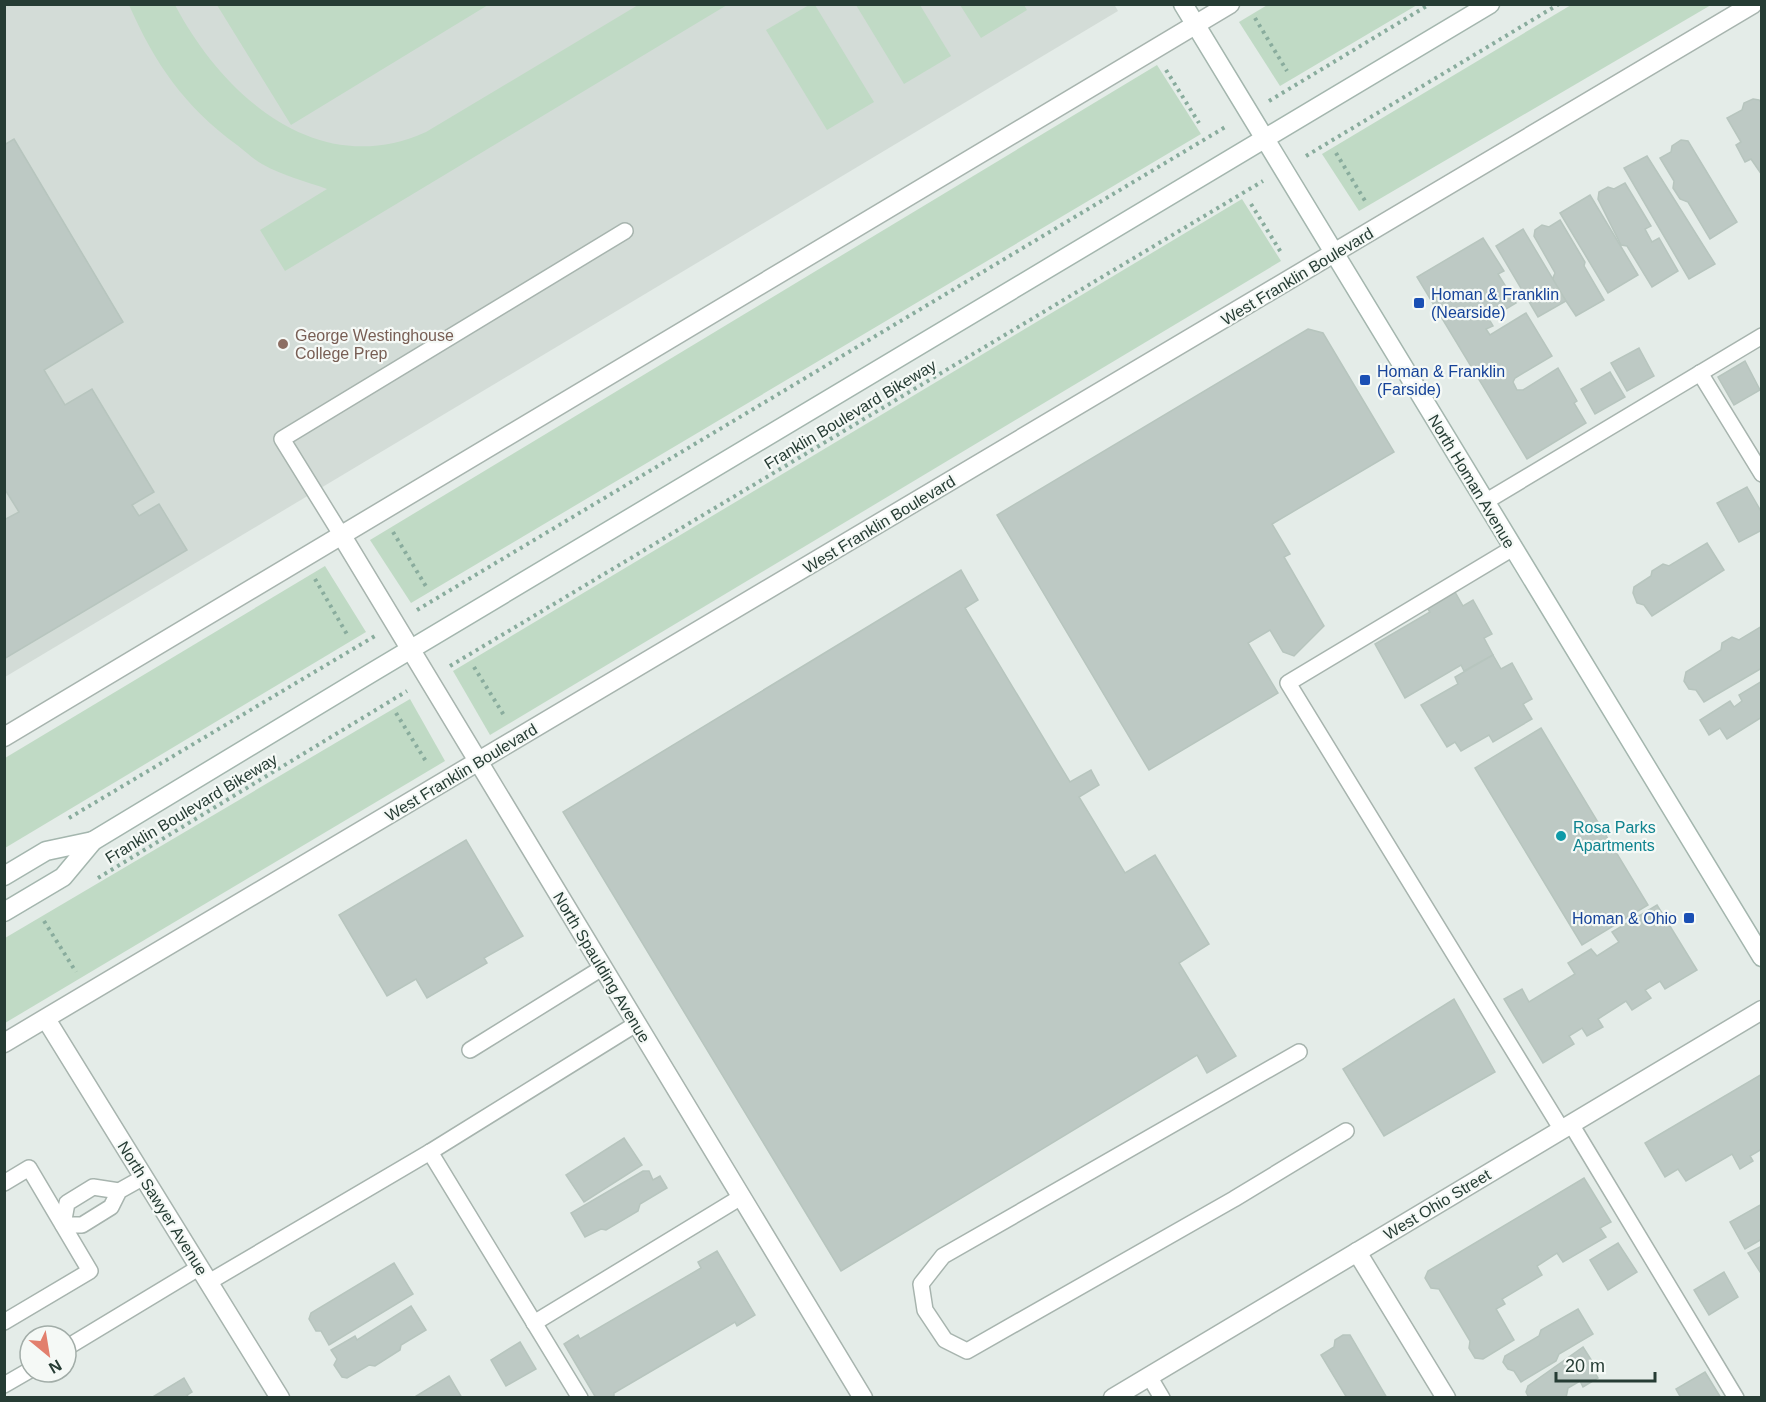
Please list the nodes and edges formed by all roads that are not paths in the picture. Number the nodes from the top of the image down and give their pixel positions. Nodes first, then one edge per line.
1 (1183, 4) edge
2 (1230, 4) edge
3 (1490, 4) edge
4 (1753, 4) edge
5 (1195, 25) junction
6 (1264, 139) junction
7 (625, 231) dead end
8 (1334, 254) junction
9 (1761, 336) edge
10 (1700, 372) junction
11 (1761, 474) edge
12 (1485, 502) junction
13 (342, 536) junction
14 (1513, 548) junction
15 (410, 650) junction
16 (4, 737) edge
17 (478, 762) junction
18 (93, 841) junction
19 (4, 876) edge
20 (4, 912) edge
21 (1761, 957) edge
22 (602, 968) junction
23 (1761, 1010) edge
24 (46, 1018) junction
25 (636, 1024) junction
26 (4, 1043) edge
27 (470, 1050) dead end
28 (1299, 1052) dead end
29 (1566, 1127) junction
30 (1346, 1131) dead end
31 (430, 1152) junction
32 (144, 1177) junction
33 (4, 1183) edge
34 (119, 1191) junction
35 (741, 1197) junction
36 (63, 1225) junction
37 (1357, 1252) junction
38 (204, 1275) junction
39 (4, 1323) edge
40 (534, 1323) junction
41 (78, 1342) edge
42 (1149, 1376) junction
43 (18, 1377) edge
44 (4, 1385) edge
45 (280, 1398) edge
46 (580, 1398) edge
47 (863, 1398) edge
48 (1113, 1398) edge
49 (1162, 1398) edge
50 (1446, 1398) edge
51 (1736, 1398) edge

1 - 5 street, North Homan Avenue
2 - 5 street
3 - 6 street
4 - 8 street, West Franklin Boulevard
5 - 6 street, North Homan Avenue
5 - 13 street
6 - 8 street, North Homan Avenue
6 - 15 street
7 - 13 lane
8 - 12 street, North Homan Avenue
8 - 17 street, West Franklin Boulevard
9 - 10 lane
10 - 11 lane
10 - 12 lane
12 - 14 street, North Homan Avenue
13 - 15 street, North Spaulding Avenue
13 - 16 street
14 - 21 street, North Homan Avenue
14 - 29 lane
15 - 17 street, North Spaulding Avenue
15 - 18 street
17 - 22 street, North Spaulding Avenue
17 - 24 street, West Franklin Boulevard
18 - 19 street
18 - 20 street
22 - 25 street, North Spaulding Avenue
22 - 27 lane
23 - 29 street, West Ohio Street
24 - 26 street, West Franklin Boulevard
24 - 32 street, North Sawyer Avenue
25 - 31 lane
25 - 35 street, North Spaulding Avenue
28 - 30 lane
29 - 37 street, West Ohio Street
29 - 51 lane
31 - 38 lane
31 - 40 lane
32 - 34 lane
32 - 38 street, North Sawyer Avenue
33 - 36 lane
34 - 36 lane
34 - 36 lane
35 - 40 lane
35 - 47 street, North Spaulding Avenue
36 - 39 lane
37 - 42 street, West Ohio Street
37 - 50 street
38 - 41 lane
38 - 45 street, North Sawyer Avenue
40 - 46 lane
42 - 48 street, West Ohio Street
42 - 49 lane
43 - 44 lane

